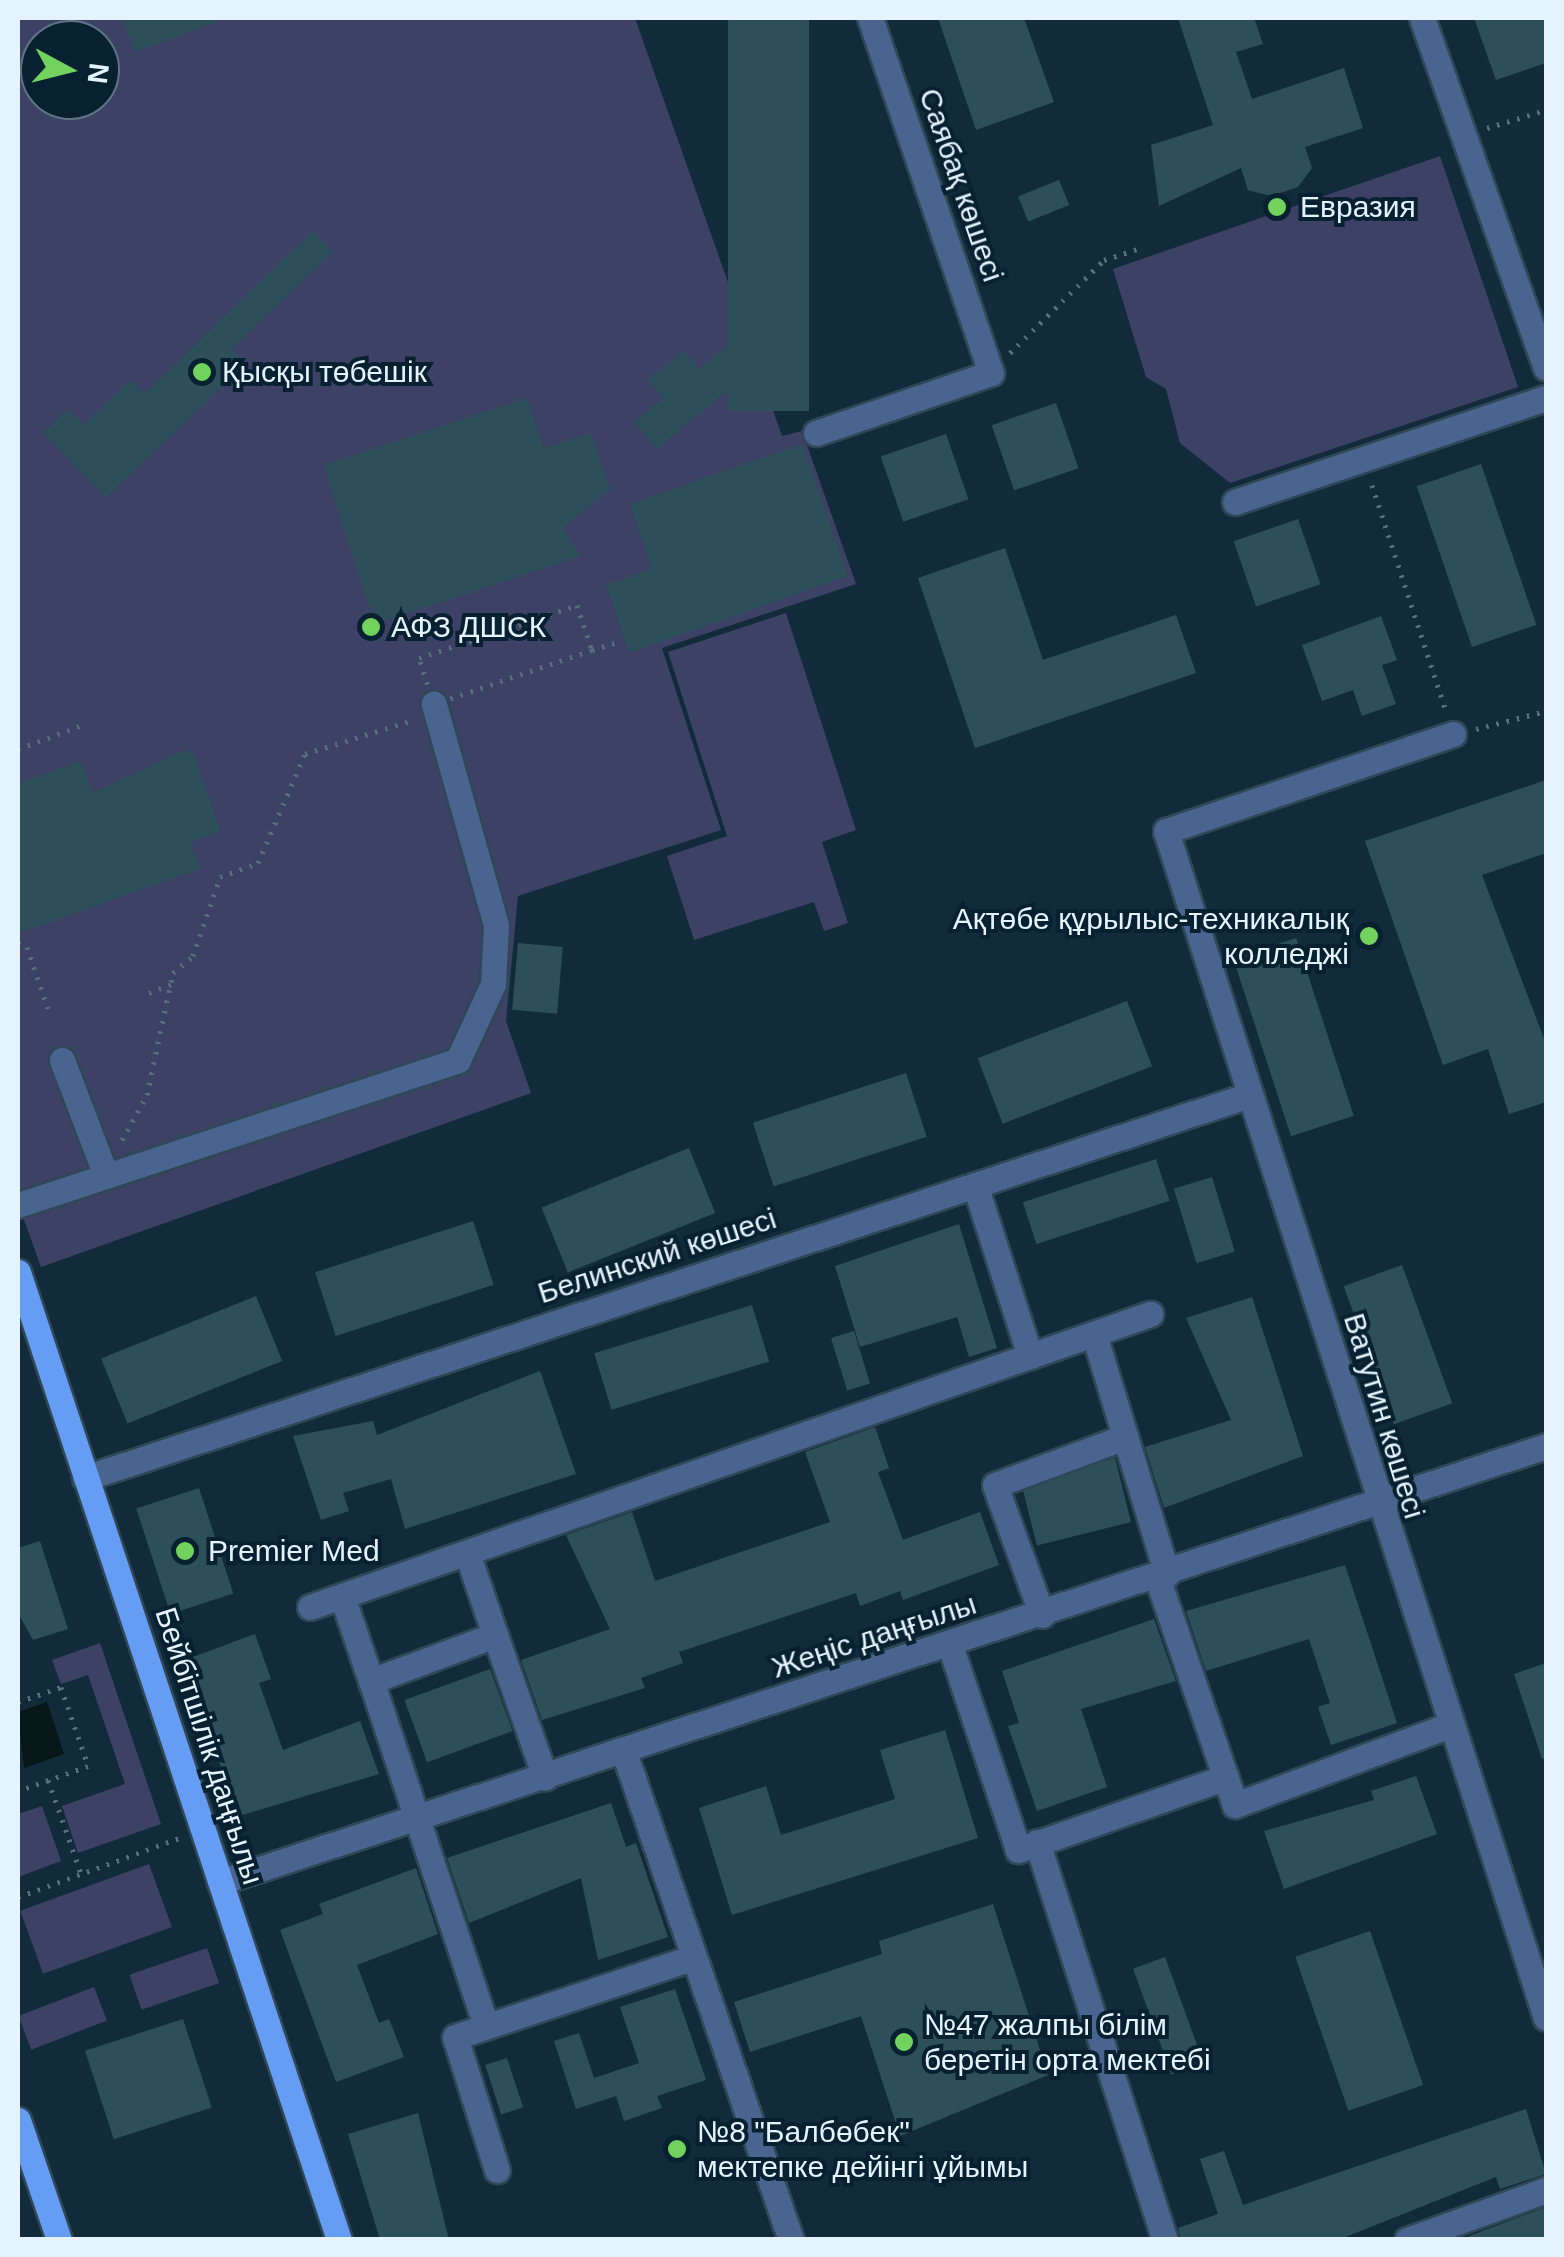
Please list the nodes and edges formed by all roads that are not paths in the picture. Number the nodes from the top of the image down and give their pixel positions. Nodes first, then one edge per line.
1 (870, 18) edge
2 (1422, 18) edge
3 (1546, 368) edge
4 (1546, 398) edge
5 (816, 433) dead end
6 (1235, 502) dead end
7 (435, 709) road end
8 (1453, 734) road end
9 (62, 1060) dead end
10 (1249, 1095) junction
11 (106, 1176) junction
12 (975, 1185) junction
13 (18, 1205) edge
14 (18, 1272) edge
15 (1150, 1314) dead end
16 (1094, 1334) junction
17 (1030, 1356) junction
18 (1125, 1437) junction
19 (1546, 1446) edge
20 (85, 1478) junction
21 (1378, 1505) junction
22 (467, 1552) junction
23 (1162, 1575) junction
24 (342, 1596) junction
25 (310, 1608) dead end
26 (1042, 1615) junction
27 (495, 1635) junction
28 (950, 1645) junction
29 (371, 1681) junction
30 (1450, 1726) junction
31 (624, 1752) junction
32 (544, 1777) junction
33 (1226, 1777) junction
34 (414, 1819) junction
35 (1037, 1842) junction
36 (220, 1882) junction
37 (694, 1957) junction
38 (1546, 2018) edge
39 (486, 2026) junction
40 (18, 2120) edge
41 (497, 2170) dead end
42 (1546, 2190) edge
43 (1460, 2231) edge
44 (59, 2240) edge
45 (339, 2240) edge
46 (791, 2240) edge
47 (1165, 2240) edge
48 (1408, 2240) edge

1 - 5 street, Саябақ көшесі
2 - 3 street
4 - 6 street
7 - 11 street
8 - 10 street, Ватутин көшесі
9 - 11 street
10 - 12 street, Белинский көшесі
10 - 21 street, Ватутин көшесі
11 - 13 street
12 - 17 street
12 - 20 street, Белинский көшесі
14 - 20 main road, Бейбітшілік даңғылы
15 - 16 street
16 - 17 street
16 - 18 street
17 - 22 street
18 - 23 street
18 - 26 street
19 - 21 street, Жеңіс даңғылы
20 - 36 main road, Бейбітшілік даңғылы
21 - 23 street, Жеңіс даңғылы
21 - 30 street, Ватутин көшесі
22 - 24 street
22 - 27 street
23 - 26 street, Жеңіс даңғылы
23 - 33 street
24 - 25 street
24 - 29 street
26 - 28 street, Жеңіс даңғылы
27 - 29 street
27 - 32 street
28 - 31 street, Жеңіс даңғылы
28 - 35 street
29 - 34 street
30 - 33 street
30 - 38 street, Ватутин көшесі
31 - 32 street, Жеңіс даңғылы
31 - 37 street
32 - 34 street, Жеңіс даңғылы
33 - 35 street
34 - 36 street, Жеңіс даңғылы
34 - 39 street
35 - 47 street
36 - 45 main road, Бейбітшілік даңғылы
37 - 39 street
37 - 46 street
39 - 41 street
40 - 44 main road
42 - 43 street
43 - 48 street

